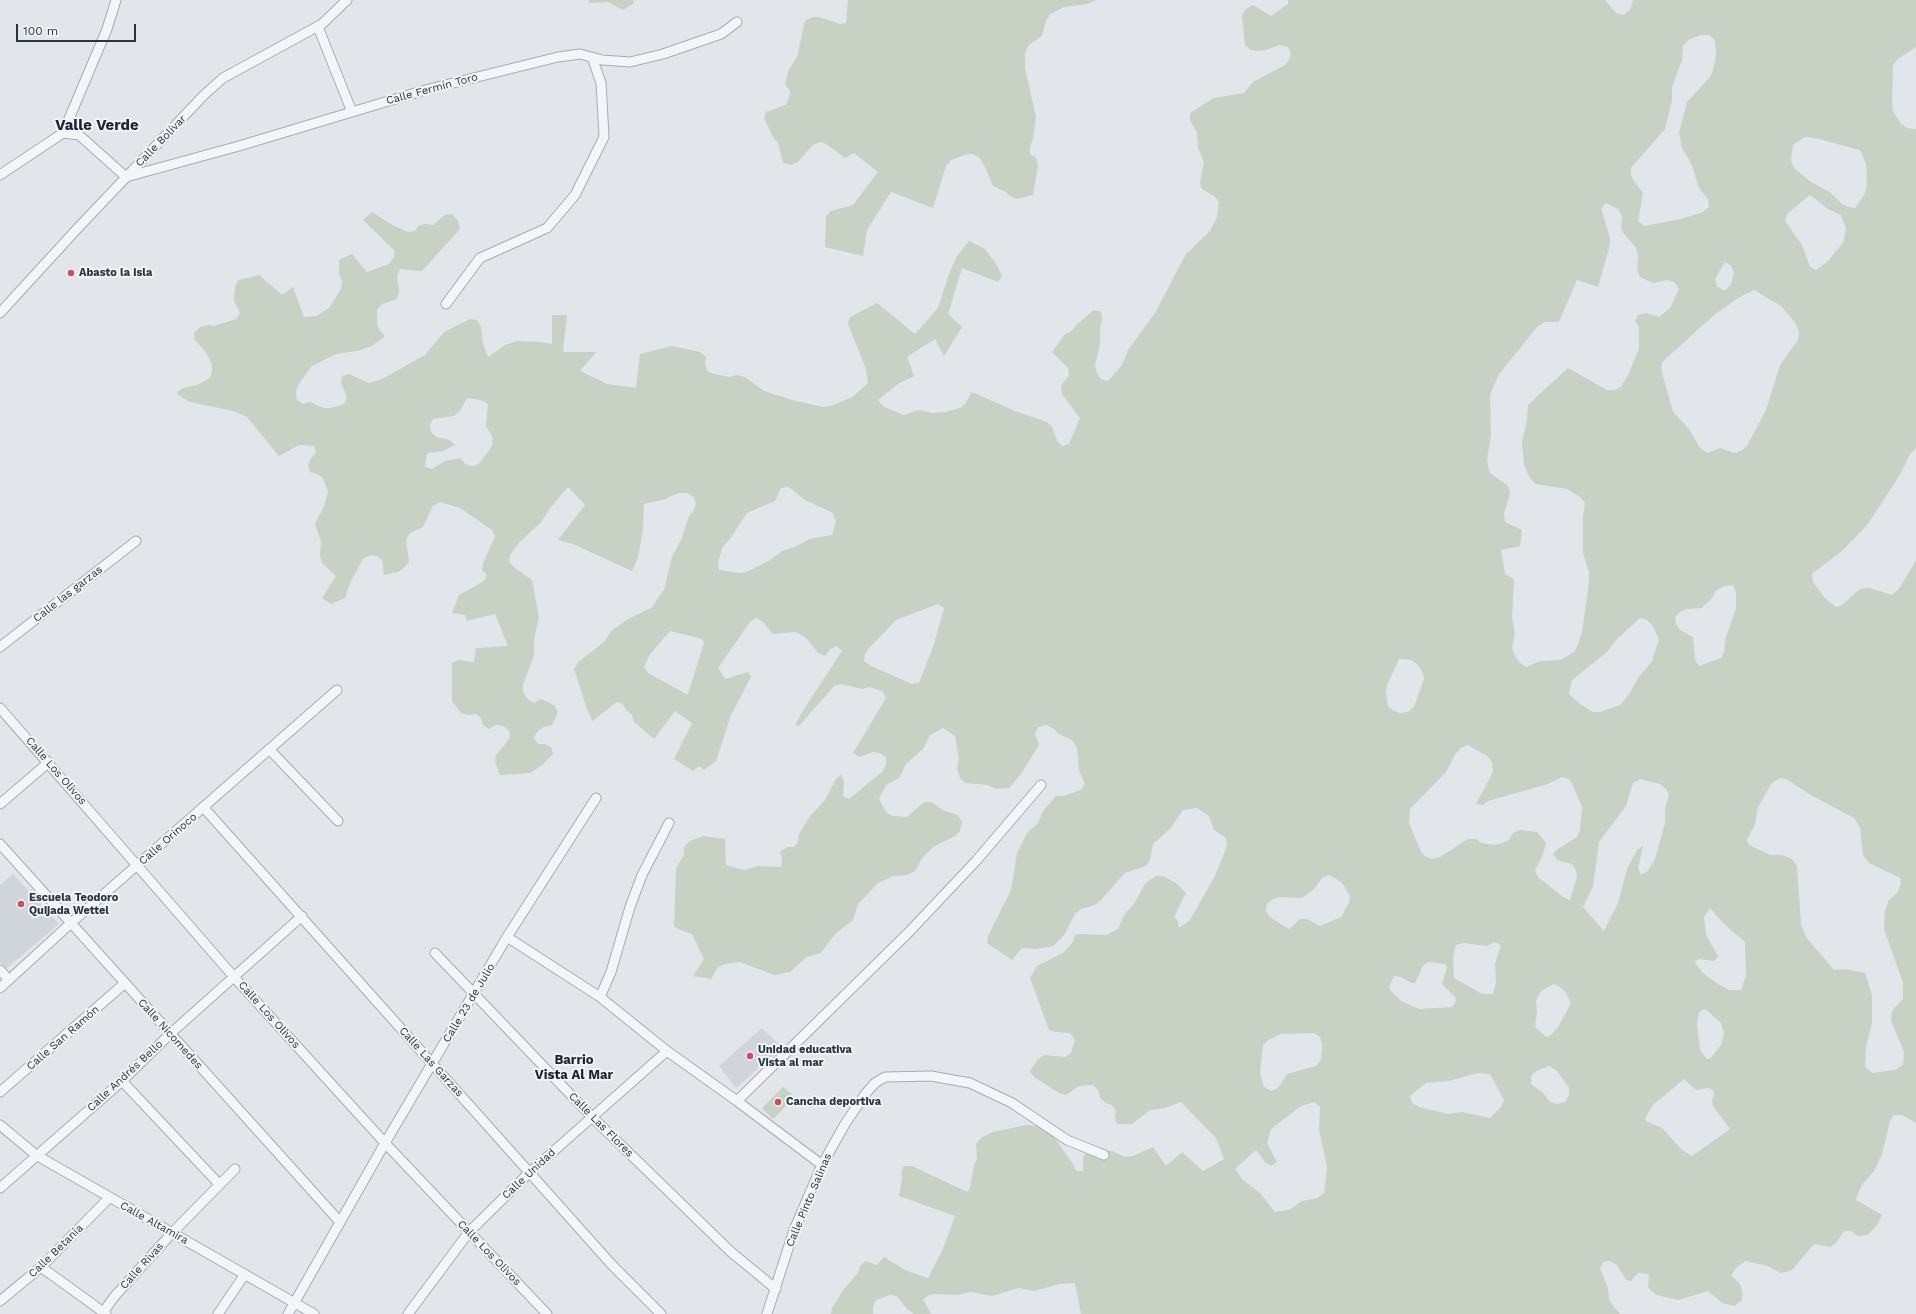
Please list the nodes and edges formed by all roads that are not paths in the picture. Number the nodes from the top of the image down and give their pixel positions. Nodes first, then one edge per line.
1 (116, 0) edge
2 (347, 0) edge
3 (737, 22) dead end
4 (318, 27) junction
5 (592, 58) junction
6 (352, 112) junction
7 (63, 133) junction
8 (0, 175) edge
9 (126, 177) junction
10 (446, 304) dead end
11 (0, 313) edge
12 (136, 542) dead end
13 (0, 647) edge
14 (337, 690) dead end
15 (0, 708) edge
16 (269, 749) junction
17 (49, 762) junction
18 (1041, 785) dead end
19 (596, 798) dead end
20 (0, 804) edge
21 (204, 808) junction
22 (338, 821) dead end
23 (669, 823) dead end
24 (0, 844) edge
25 (138, 866) junction
26 (302, 916) junction
27 (71, 923) junction
28 (507, 937) junction
29 (435, 953) dead end
30 (0, 970) edge
31 (234, 977) junction
32 (9, 980) junction
33 (125, 983) junction
34 (0, 988) edge
35 (475, 993) junction
36 (600, 997) junction
37 (170, 1034) junction
38 (667, 1051) junction
39 (433, 1063) junction
40 (122, 1081) junction
41 (0, 1092) edge
42 (737, 1101) junction
43 (592, 1117) junction
44 (0, 1125) edge
45 (385, 1143) junction
46 (36, 1155) junction
47 (1104, 1155) dead end
48 (822, 1165) junction
49 (235, 1169) dead end
50 (530, 1172) junction
51 (219, 1184) junction
52 (0, 1188) edge
53 (109, 1198) junction
54 (340, 1222) junction
55 (469, 1232) junction
56 (172, 1233) junction
57 (41, 1267) junction
58 (245, 1274) junction
59 (776, 1289) junction
60 (0, 1301) edge
61 (294, 1303) junction
62 (104, 1313) edge
63 (218, 1314) edge
64 (288, 1314) edge
65 (314, 1314) edge
66 (408, 1314) edge
67 (547, 1314) edge
68 (660, 1314) edge
69 (767, 1314) edge

1 - 7 street
2 - 4 street, Calle Bolívar
3 - 5 street, Calle Fermín Toro
4 - 6 street
4 - 9 street, Calle Bolívar
5 - 6 street, Calle Fermín Toro
5 - 10 street
6 - 9 street, Calle Fermín Toro
7 - 8 street
7 - 9 street
9 - 11 street, Calle Bolívar
12 - 13 street, Calle las garzas
14 - 16 street, Calle Orinoco
15 - 17 street, Calle Los Olivos
16 - 21 street, Calle Orinoco
16 - 22 street
17 - 20 street
17 - 25 street, Calle Los Olivos
18 - 42 street
19 - 28 street, Calle 23 de Julio
21 - 25 street, Calle Orinoco
21 - 26 street, Calle Las Garzas
23 - 36 street
24 - 27 street, Calle Nicomedes
25 - 27 street, Calle Orinoco
25 - 31 street, Calle Los Olivos
26 - 31 street, Calle Andrés Bello
26 - 39 street, Calle Las Garzas
27 - 32 street, Calle Orinoco
27 - 33 street, Calle Nicomedes
28 - 35 street, Calle 23 de Julio
28 - 36 street
29 - 35 street, Calle Las Flores
30 - 32 street
31 - 37 street, Calle Andrés Bello
31 - 45 street, Calle Los Olivos
32 - 34 street, Calle Orinoco
33 - 37 street, Calle Nicomedes
33 - 41 street, Calle San Ramón
35 - 39 street, Calle 23 de Julio
35 - 43 street, Calle Las Flores
36 - 38 street
37 - 40 street, Calle Andrés Bello
37 - 54 street, Calle Nicomedes
38 - 42 street
38 - 43 street, Calle Unidad
39 - 45 street, Calle 23 de Julio
39 - 50 street, Calle Las Garzas
40 - 46 street, Calle Andrés Bello
40 - 51 street
42 - 48 street
43 - 50 street, Calle Unidad
43 - 59 street, Calle Las Flores
44 - 46 street, Calle Altamira
45 - 54 street, Calle 23 de Julio
45 - 55 street, Calle Los Olivos
46 - 52 street, Calle Andrés Bello
46 - 53 street, Calle Altamira
47 - 48 street, Calle Pinto Salinas
48 - 59 street, Calle Pinto Salinas
49 - 51 street, Calle Rivas
50 - 55 street, Calle Unidad
50 - 68 street, Calle Las Garzas
51 - 56 street, Calle Rivas
53 - 56 street, Calle Altamira
53 - 57 street, Calle Betania
54 - 61 street, Calle 23 de Julio
55 - 66 street, Calle Unidad
55 - 67 street, Calle Los Olivos
56 - 58 street, Calle Altamira
56 - 62 street, Calle Rivas
57 - 60 street, Calle Betania
57 - 62 street
58 - 61 street, Calle Altamira
58 - 63 street
59 - 69 street, Calle Pinto Salinas
61 - 64 street, Calle 23 de Julio
61 - 65 street, Calle Altamira

